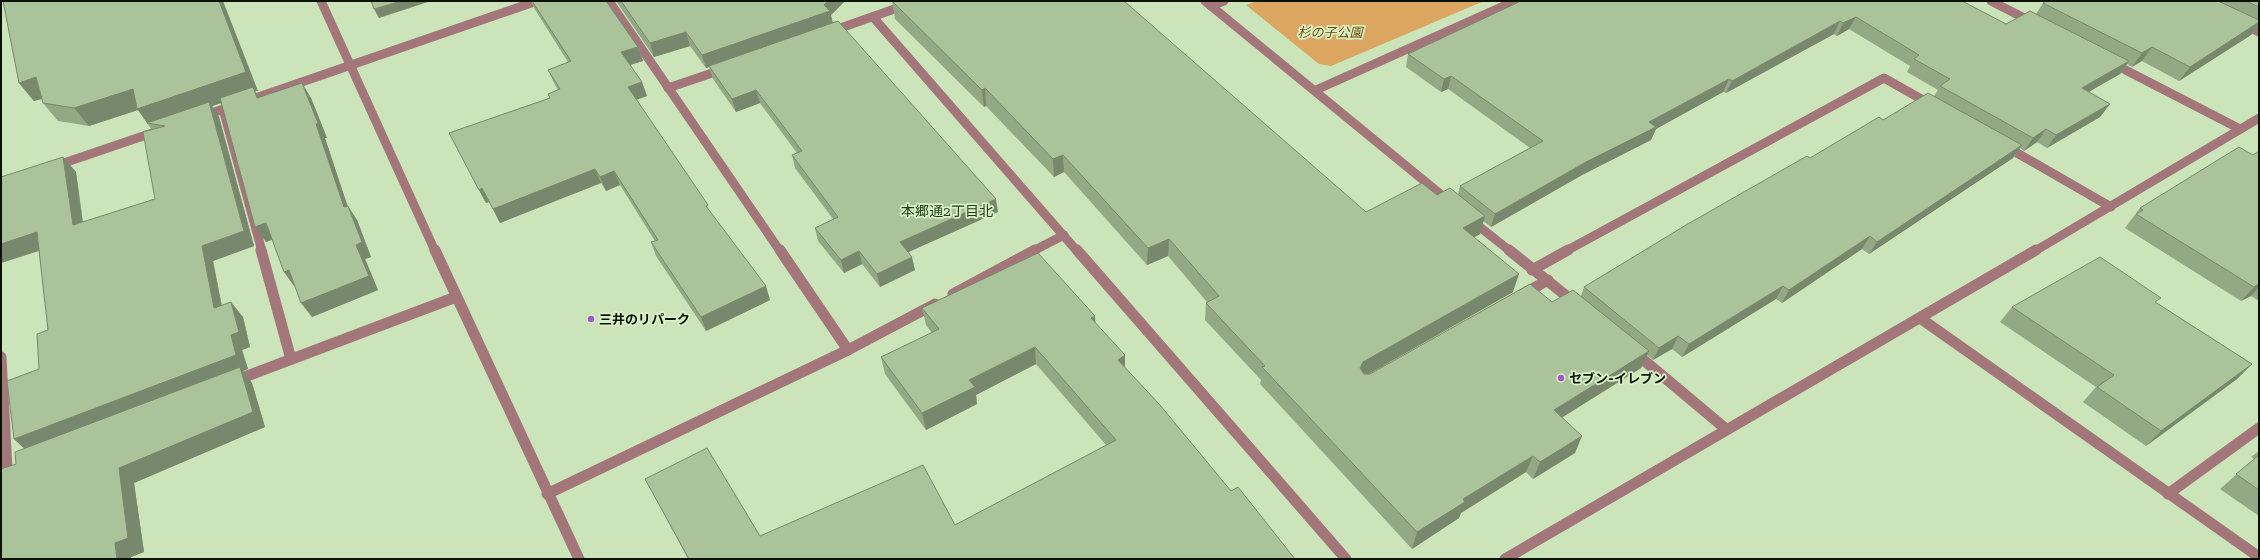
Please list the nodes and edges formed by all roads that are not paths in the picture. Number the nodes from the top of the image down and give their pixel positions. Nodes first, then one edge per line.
1 (321, 1) edge
2 (538, 1) edge
3 (609, 1) edge
4 (917, 1) edge
5 (1224, 1) edge
6 (1515, 1) edge
7 (1991, 1) edge
8 (1208, 4) edge
9 (872, 17) junction
10 (2233, 19) edge
11 (2041, 27) edge
12 (2259, 32) edge
13 (821, 35) edge
14 (2105, 60) edge
15 (734, 65) edge
16 (351, 66) junction
17 (668, 88) junction
18 (1316, 90) junction
19 (223, 109) junction
20 (1939, 109) edge
21 (2259, 118) edge
22 (194, 119) edge
23 (164, 129) edge
24 (2240, 129) junction
25 (1994, 140) edge
26 (46, 169) edge
27 (2111, 207) junction
28 (1064, 235) junction
29 (1532, 270) junction
30 (1548, 280) junction
31 (456, 297) junction
32 (1513, 300) edge
33 (1583, 310) edge
34 (1920, 318) junction
35 (1625, 345) edge
36 (848, 350) junction
37 (1, 357) edge
38 (291, 359) junction
39 (225, 385) edge
40 (2259, 428) edge
41 (1726, 429) junction
42 (21, 463) edge
43 (4, 470) edge
44 (547, 494) junction
45 (2168, 494) junction
46 (2259, 557) edge
47 (579, 559) edge
48 (1346, 559) edge
49 (1505, 559) edge

1 - 16 street
2 - 16 street
3 - 17 street
4 - 9 street
5 - 8 street
6 - 18 street
7 - 11 street
8 - 18 street
9 - 13 street
9 - 28 street
10 - 12 street
14 - 24 street
15 - 17 street
16 - 19 street
16 - 31 street
17 - 36 street
18 - 29 street
19 - 22 street
19 - 38 street
20 - 29 street
21 - 24 street
23 - 26 street
24 - 27 street
25 - 27 street
27 - 34 street
28 - 36 street
28 - 48 street
29 - 30 street
30 - 32 street
30 - 33 street
31 - 38 street
31 - 44 street
34 - 41 street
34 - 45 street
35 - 41 street
36 - 44 street
37 - 43 street
38 - 39 street
40 - 45 street
41 - 49 street
42 - 43 street
44 - 47 street
45 - 46 street

